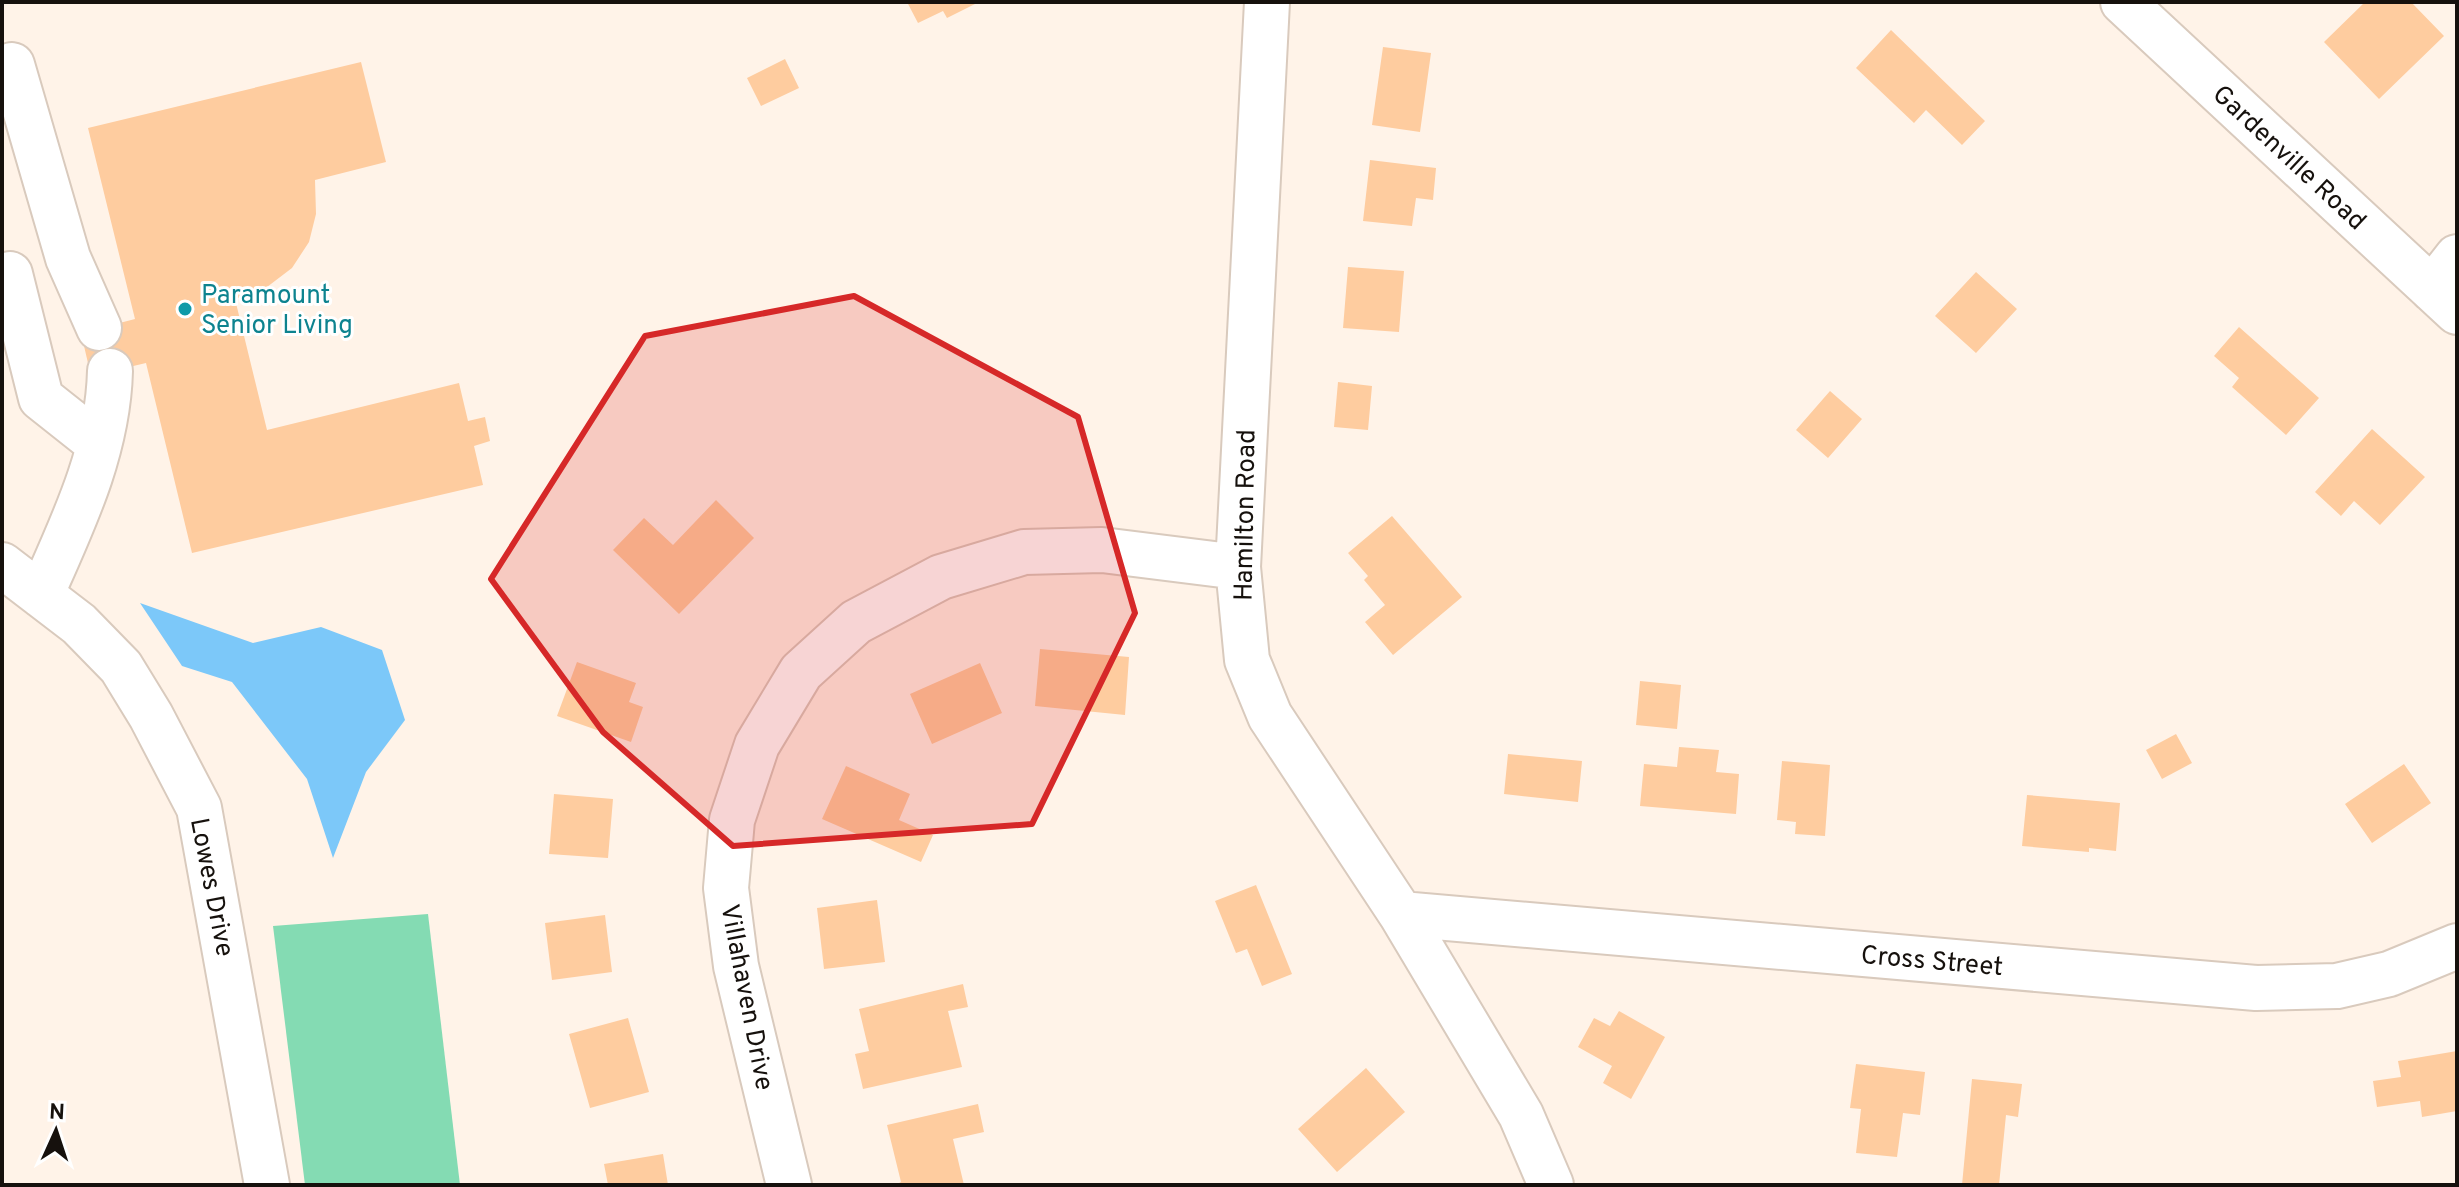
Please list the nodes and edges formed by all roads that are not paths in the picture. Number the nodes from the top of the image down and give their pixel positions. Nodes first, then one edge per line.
1 (1267, 2) edge
2 (2123, 2) edge
3 (12, 65) dead end
4 (68, 258) junction
5 (6, 275) edge
6 (2449, 286) edge
7 (99, 328) dead end
8 (110, 371) dead end
9 (99, 444) junction
10 (2, 565) edge
11 (1238, 567) junction
12 (41, 595) junction
13 (1401, 914) junction
14 (2457, 946) edge
15 (267, 1185) edge
16 (789, 1185) edge
17 (1551, 1185) edge

1 - 11 street, Hamilton Road
2 - 6 street, Gardenville Road
3 - 4 street
4 - 5 street
4 - 7 street
5 - 9 street
8 - 9 street
9 - 12 street
10 - 12 street, Lowes Drive
11 - 13 street, Hamilton Road
11 - 16 street, Villahaven Drive
12 - 15 street, Lowes Drive
13 - 14 street, Cross Street
13 - 17 street, Hamilton Road

